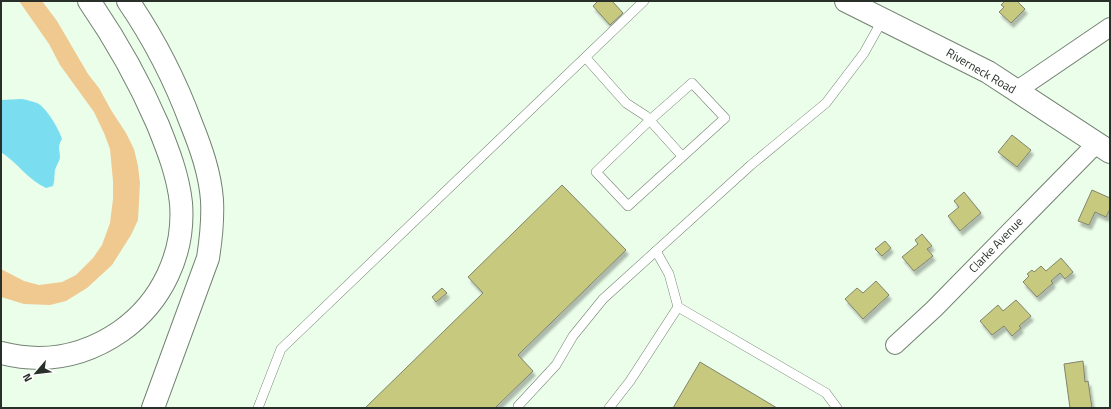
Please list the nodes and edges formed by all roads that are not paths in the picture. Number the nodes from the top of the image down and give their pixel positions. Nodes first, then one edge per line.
1 (89, 1) edge
2 (128, 1) edge
3 (644, 1) edge
4 (846, 1) edge
5 (883, 19) junction
6 (1110, 27) edge
7 (586, 58) junction
8 (1016, 91) junction
9 (650, 120) junction
10 (1103, 148) edge
11 (682, 156) junction
12 (656, 251) junction
13 (678, 307) junction
14 (895, 345) dead end
15 (1, 353) edge
16 (153, 408) edge
17 (258, 408) edge
18 (518, 408) edge
19 (609, 408) edge
20 (837, 408) edge

1 - 15 main road
2 - 16 main road
3 - 7 lane
4 - 5 main road, Riverneck Road
5 - 8 main road, Riverneck Road
5 - 12 lane
6 - 8 street
7 - 9 lane
7 - 17 lane
8 - 10 main road, Riverneck Road
9 - 11 lane
9 - 11 lane
9 - 11 lane
10 - 14 street, Clarke Avenue
12 - 13 lane
12 - 18 lane
13 - 19 lane
13 - 20 lane

